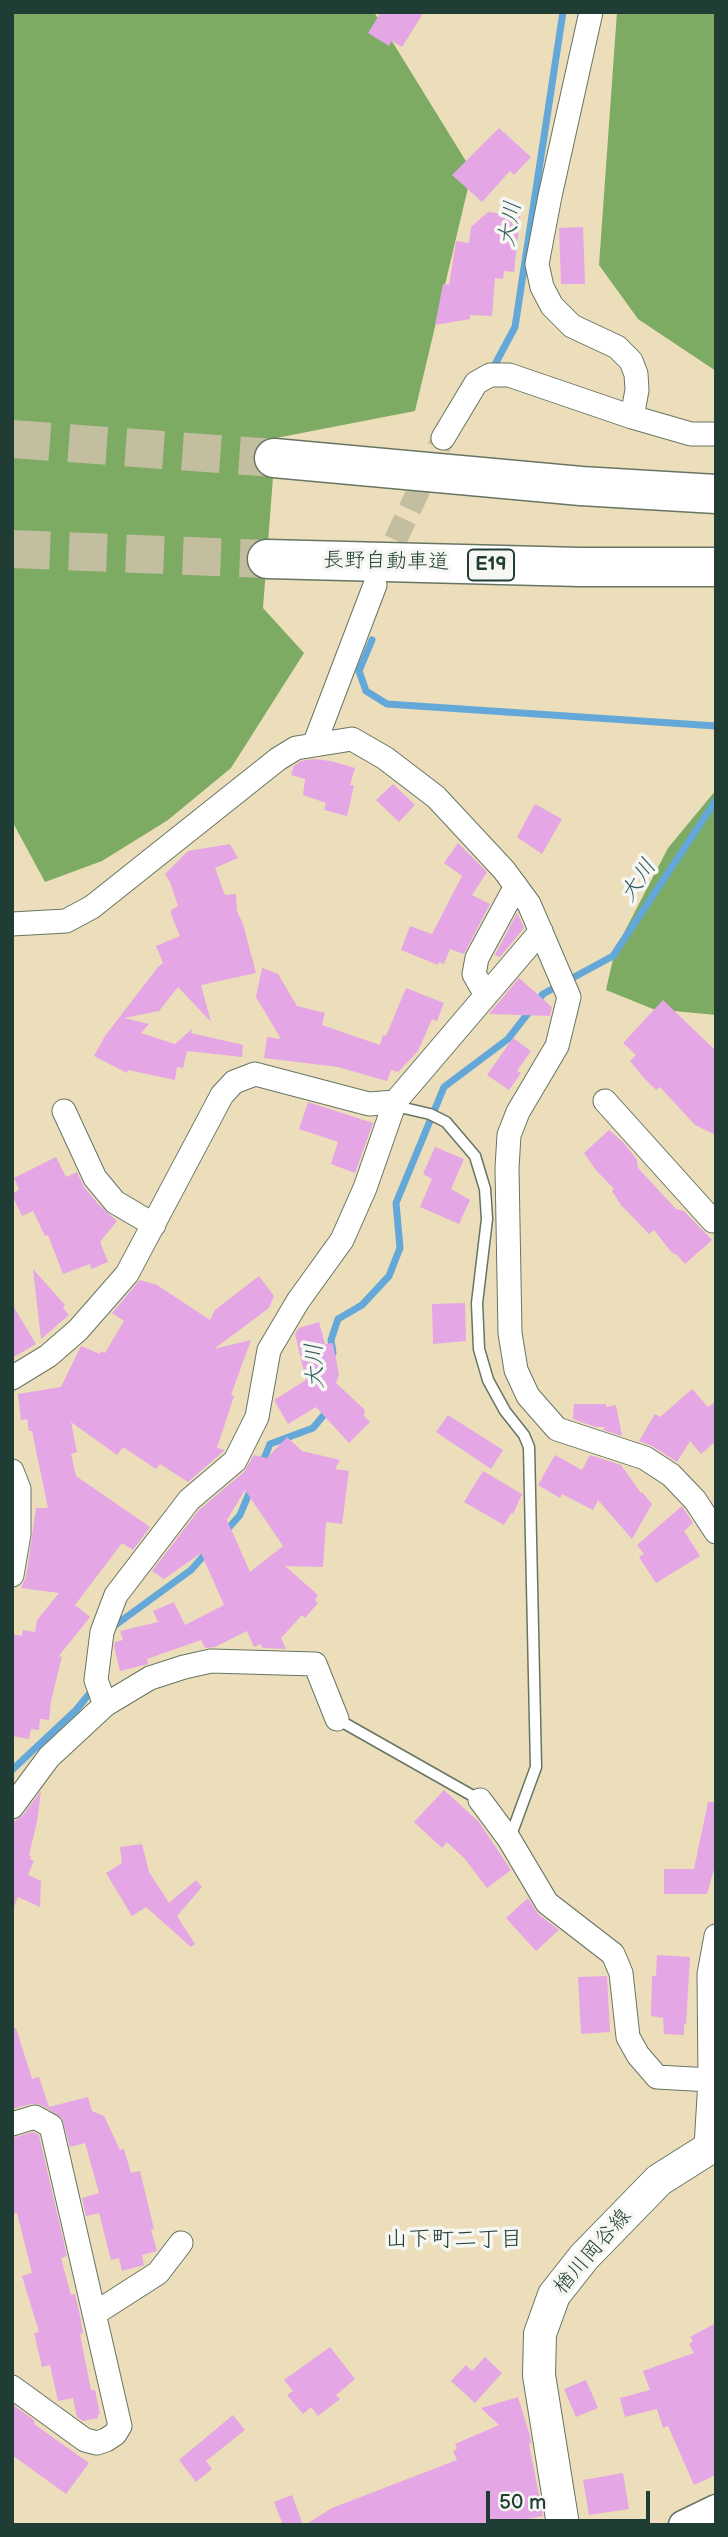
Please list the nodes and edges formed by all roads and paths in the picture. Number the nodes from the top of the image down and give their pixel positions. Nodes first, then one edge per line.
1 (591, 12) edge
2 (632, 417) junction
3 (716, 434) edge
4 (443, 438) tunnel mouth
5 (274, 458) tunnel mouth
6 (716, 494) edge
7 (267, 559) tunnel mouth
8 (716, 567) edge
9 (374, 585) tunnel mouth
10 (314, 745) junction
11 (516, 887) junction
12 (12, 924) edge
13 (541, 931) junction
14 (486, 995) junction
15 (605, 1101) dead end
16 (395, 1102) junction
17 (64, 1111) dead end
18 (716, 1218) edge
19 (153, 1225) junction
20 (12, 1378) edge
21 (12, 1471) edge
22 (716, 1532) edge
23 (12, 1575) edge
24 (105, 1705) junction
25 (337, 1719) joint
26 (480, 1800) joint
27 (12, 1807) edge
28 (509, 1839) junction
29 (716, 1936) edge
30 (710, 2080) junction
31 (12, 2124) edge
32 (711, 2146) edge
33 (181, 2244) dead end
34 (94, 2314) junction
35 (12, 2387) edge
36 (716, 2509) edge
37 (563, 2525) edge
38 (683, 2525) edge

1 - 2 street
2 - 3 street
2 - 4 street
5 - 6 highway
7 - 8 highway, 長野自動車道 / E19
9 - 10 street
10 - 11 street
10 - 12 street
11 - 13 street
11 - 14 street
13 - 14 street
13 - 22 street
14 - 16 street
15 - 18 street
16 - 19 street
16 - 24 street
16 - 28 lane
17 - 19 street
19 - 20 street
21 - 23 street
24 - 25 street
24 - 27 street
25 - 26 lane
26 - 28 street
28 - 30 street
29 - 30 street
30 - 32 street
31 - 34 street
32 - 37 main road, 楢川岡谷線
33 - 34 street
34 - 35 street
36 - 38 street

